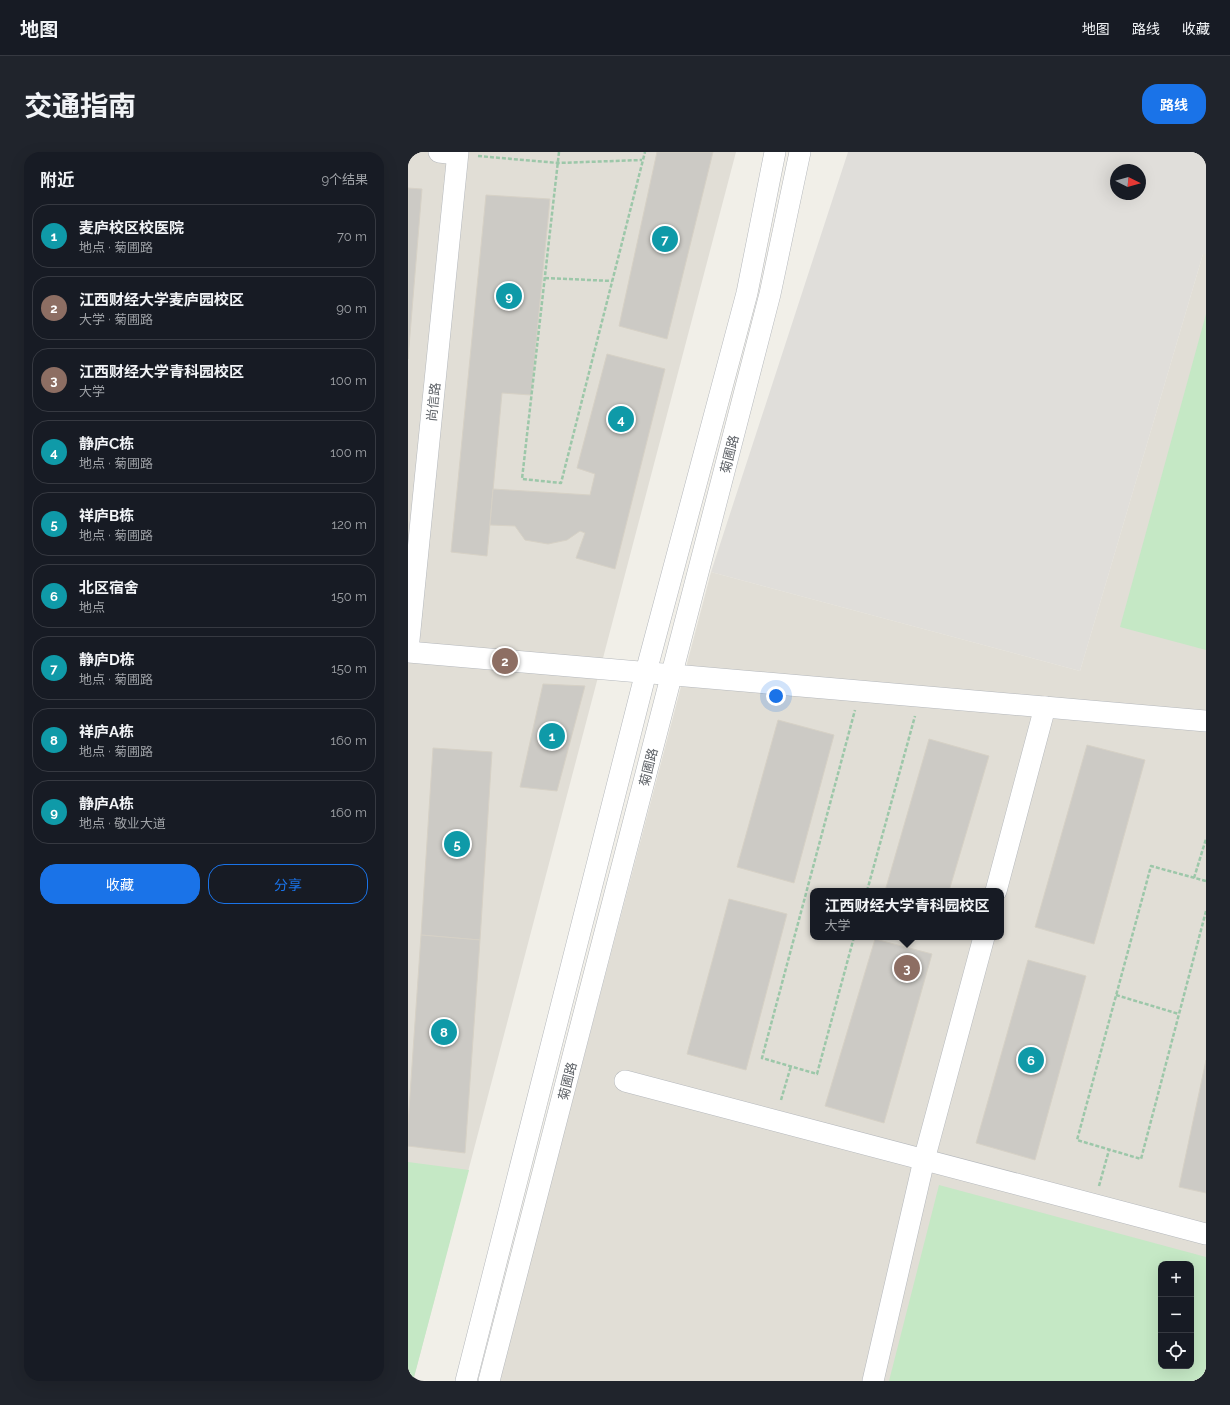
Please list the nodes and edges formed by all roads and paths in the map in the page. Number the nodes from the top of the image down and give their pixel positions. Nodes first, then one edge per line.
1 (559, 152) edge
2 (644, 152) edge
3 (775, 152) edge
4 (800, 152) edge
5 (451, 153) edge
6 (643, 160) junction
7 (558, 163) junction
8 (545, 278) junction
9 (612, 281) junction
10 (408, 651) edge
11 (646, 672) junction
12 (672, 674) junction
13 (861, 691) junction
14 (920, 696) junction
15 (1045, 707) junction
16 (1206, 721) edge
17 (1206, 839) edge
18 (1194, 878) junction
19 (1206, 881) edge
20 (868, 888) edge
21 (997, 888) edge
22 (1206, 911) edge
23 (853, 940) edge
24 (983, 940) edge
25 (1116, 995) junction
26 (1179, 1014) junction
27 (790, 1066) junction
28 (625, 1081) dead end
29 (776, 1121) junction
30 (1109, 1150) junction
31 (924, 1160) junction
32 (1095, 1205) junction
33 (1206, 1234) edge
34 (466, 1381) edge
35 (489, 1381) edge
36 (873, 1381) edge

1 - 7 path
2 - 6 path
3 - 11 street, 菊圃路
4 - 12 street, 菊圃路
5 - 7 path
5 - 10 street, 尚信路
6 - 7 path
6 - 9 path
7 - 8 path
8 - 9 path
8 - 9 path
10 - 11 street
11 - 12 street
11 - 34 street, 菊圃路
12 - 13 street
12 - 35 street, 菊圃路
13 - 14 street
13 - 27 path
14 - 15 street
14 - 20 path
15 - 16 street
15 - 21 street
17 - 18 path
18 - 19 path
18 - 25 path
22 - 26 path
23 - 27 path
24 - 31 street
25 - 26 path
25 - 30 path
26 - 30 path
27 - 29 path
28 - 29 street
29 - 31 street
30 - 32 path
31 - 32 street
31 - 36 street
32 - 33 street

